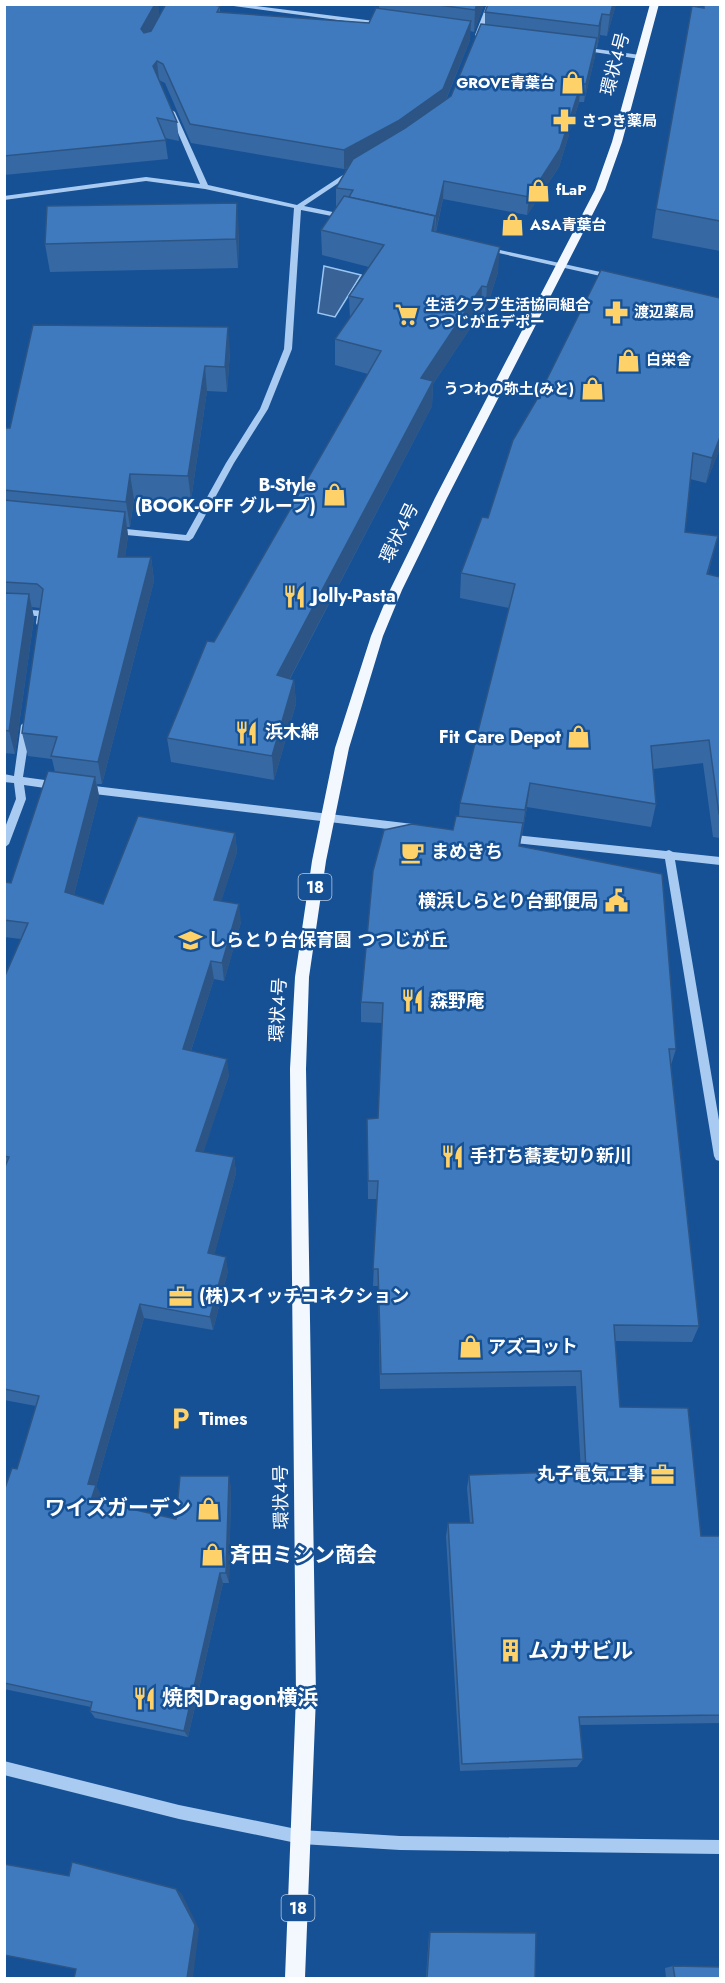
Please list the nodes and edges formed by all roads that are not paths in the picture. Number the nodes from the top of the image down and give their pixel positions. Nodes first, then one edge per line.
1 (222, 4) edge
2 (490, 4) edge
3 (655, 4) edge
4 (396, 26) edge
5 (466, 34) edge
6 (477, 36) junction
7 (489, 37) edge
8 (473, 46) edge
9 (569, 48) edge
10 (640, 57) junction
11 (169, 105) edge
12 (364, 164) edge
13 (205, 187) junction
14 (4, 198) edge
15 (298, 207) junction
16 (356, 220) edge
17 (473, 245) edge
18 (563, 265) junction
19 (619, 278) edge
20 (109, 530) edge
21 (4, 611) edge
22 (38, 635) edge
23 (27, 713) edge
24 (4, 778) edge
25 (18, 780) junction
26 (327, 818) junction
27 (420, 828) edge
28 (501, 837) edge
29 (4, 844) edge
30 (669, 854) junction
31 (720, 861) edge
32 (720, 1156) edge
33 (4, 1768) edge
34 (301, 1837) junction
35 (720, 1847) edge
36 (294, 1978) edge

1 - 4 street
2 - 6 street
3 - 10 main road, 環状4号 / 18
5 - 6 street
6 - 7 street
6 - 8 street
9 - 10 street
10 - 18 main road, 環状4号 / 18
11 - 13 street
12 - 15 street
13 - 14 street
13 - 15 street
15 - 16 street
15 - 20 street
17 - 18 street
18 - 19 street
18 - 26 main road, 環状4号 / 18
21 - 22 street
23 - 25 street
24 - 25 street
25 - 26 street
25 - 29 street
26 - 27 street
26 - 34 main road, 環状4号 / 18
28 - 30 street
30 - 31 street
30 - 32 street
33 - 34 street
34 - 35 street
34 - 36 main road, 環状4号 / 18

